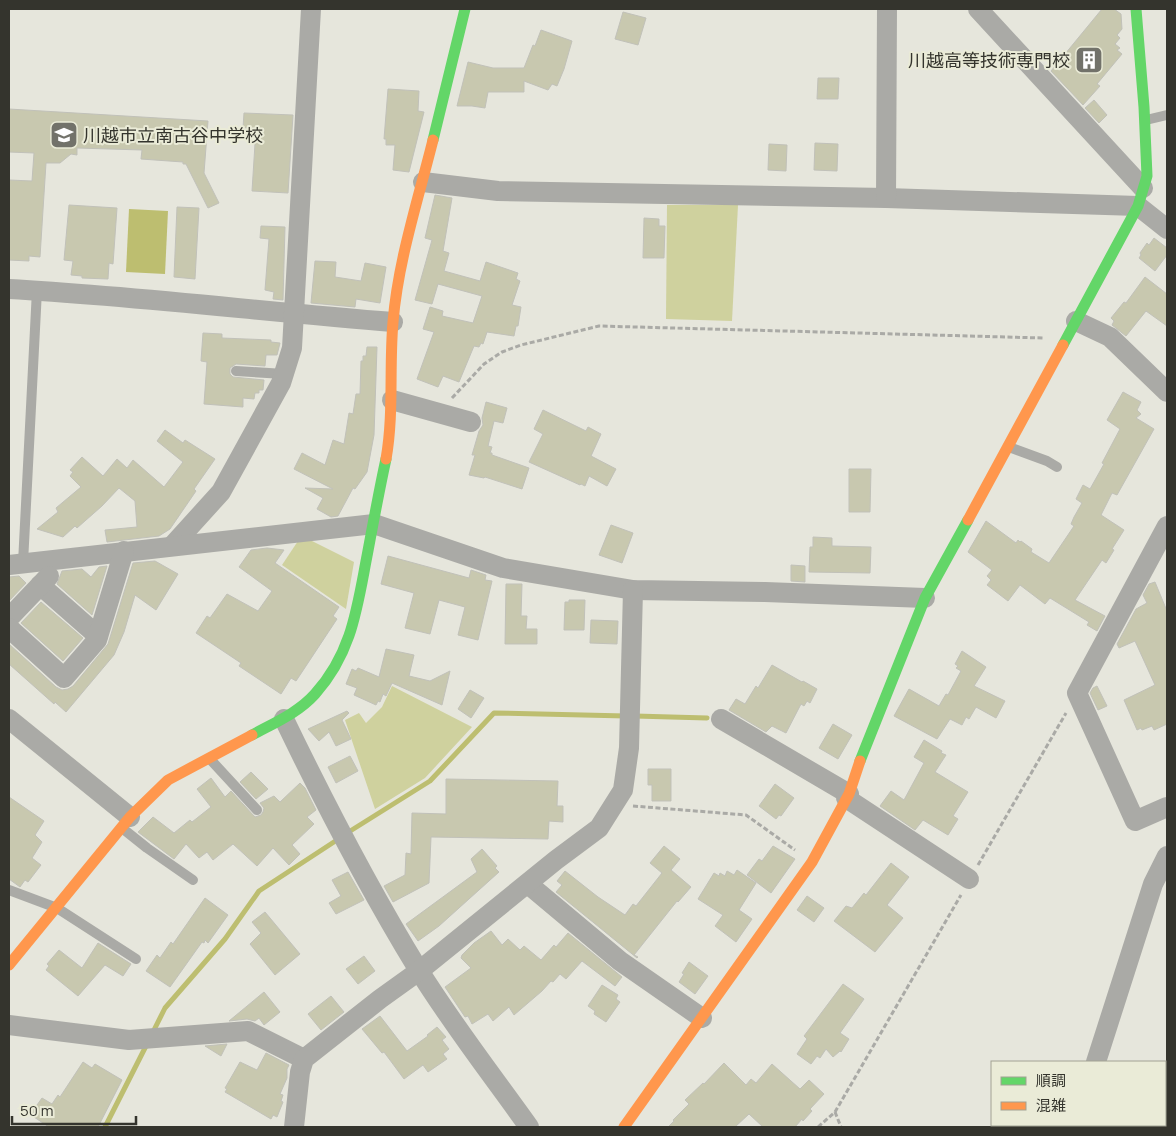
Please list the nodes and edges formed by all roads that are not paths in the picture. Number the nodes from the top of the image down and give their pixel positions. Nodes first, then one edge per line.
1 (311, 9) edge
2 (465, 9) edge
3 (887, 9) edge
4 (978, 9) edge
5 (1136, 9) edge
6 (1167, 115) edge
7 (1145, 120) junction
8 (1160, 173) dead end
9 (423, 182) junction
10 (1143, 190) junction
11 (886, 198) junction
12 (1167, 229) edge
13 (9, 289) edge
14 (37, 290) junction
15 (293, 314) junction
16 (1076, 321) junction
17 (393, 322) junction
18 (236, 371) dead end
19 (284, 374) junction
20 (1167, 392) edge
21 (392, 400) junction
22 (470, 422) dead end
23 (1008, 447) junction
24 (1057, 467) dead end
25 (374, 524) junction
26 (1167, 526) edge
27 (173, 545) junction
28 (124, 551) junction
29 (54, 560) junction
30 (16, 564) edge
31 (40, 585) junction
32 (633, 590) junction
33 (925, 598) junction
34 (9, 618) edge
35 (9, 628) edge
36 (98, 636) junction
37 (9, 719) edge
38 (284, 719) junction
39 (721, 719) dead end
40 (208, 758) junction
41 (848, 796) junction
42 (1167, 807) edge
43 (257, 810) dead end
44 (126, 822) junction
45 (1167, 856) edge
46 (970, 879) road end
47 (194, 880) dead end
48 (528, 884) junction
49 (9, 890) edge
50 (57, 908) junction
51 (136, 959) dead end
52 (9, 965) edge
53 (419, 971) junction
54 (702, 1018) junction
55 (9, 1025) edge
56 (304, 1059) junction
57 (1096, 1061) edge
58 (294, 1127) edge
59 (529, 1127) edge
60 (624, 1127) edge

1 - 15 street
2 - 9 street
3 - 11 street
4 - 10 street
5 - 7 street
6 - 7 lane
7 - 10 street
8 - 10 street
9 - 11 street
9 - 17 street
10 - 11 street
10 - 12 street
10 - 16 street
13 - 14 street
14 - 15 street
14 - 30 lane
15 - 17 street
15 - 19 street
16 - 20 street
16 - 23 street
17 - 21 street
18 - 19 lane
19 - 27 street
21 - 22 street
21 - 25 street
23 - 24 lane
23 - 33 street
25 - 27 street
25 - 32 street
25 - 38 street
26 - 42 street
27 - 28 street
28 - 29 street
28 - 36 street
29 - 30 street
29 - 31 street
31 - 34 street
31 - 36 street
32 - 33 street
32 - 48 street
33 - 41 street
35 - 36 street
37 - 44 street
38 - 40 street
38 - 53 street
39 - 41 street
40 - 43 lane
40 - 44 street
41 - 46 street
41 - 54 street
44 - 47 lane
44 - 50 street
45 - 57 street
48 - 53 street
48 - 54 street
49 - 50 lane
50 - 51 lane
50 - 52 street
53 - 56 street
53 - 59 street
54 - 60 street
55 - 56 street
56 - 58 street

